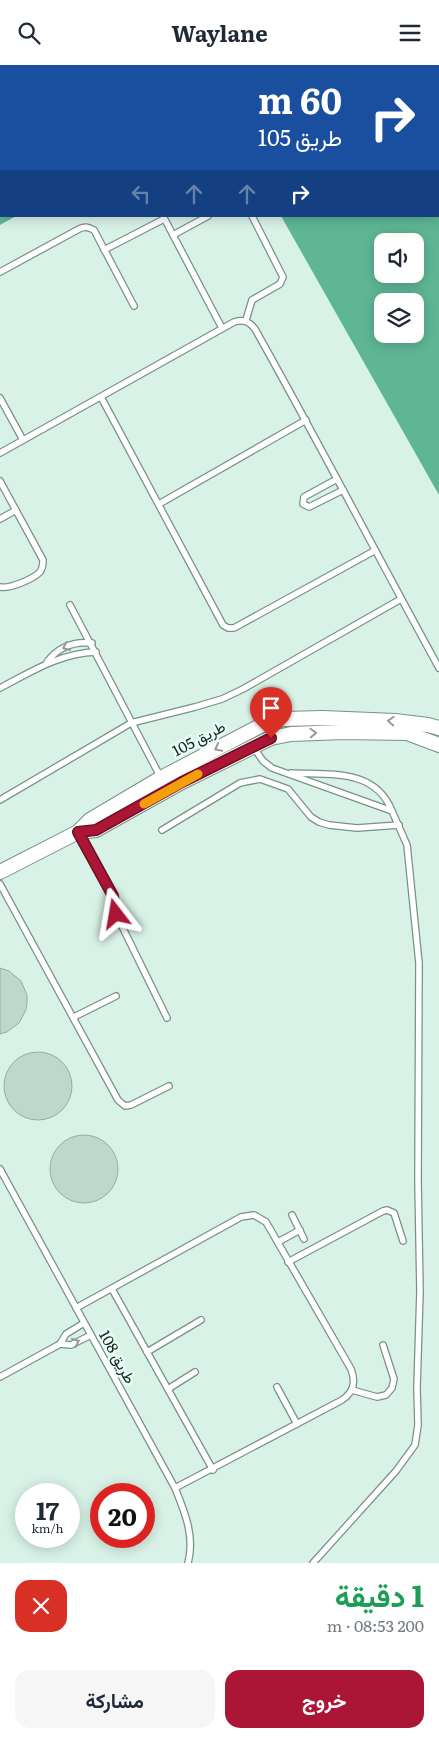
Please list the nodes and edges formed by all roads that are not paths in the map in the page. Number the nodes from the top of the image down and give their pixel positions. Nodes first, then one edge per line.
1 (163, 217) edge
2 (206, 217) edge
3 (253, 217) edge
4 (173, 235) junction
5 (104, 250) junction
6 (0, 272) edge
7 (134, 305) dead end
8 (246, 320) junction
9 (222, 329) junction
10 (102, 397) junction
11 (0, 398) edge
12 (306, 420) junction
13 (23, 440) junction
14 (0, 453) edge
15 (337, 479) junction
16 (0, 481) edge
17 (343, 491) junction
18 (159, 504) junction
19 (16, 510) junction
20 (0, 519) edge
21 (374, 551) junction
22 (0, 587) edge
23 (401, 599) junction
24 (70, 605) dead end
25 (92, 643) junction
26 (96, 652) junction
27 (46, 664) junction
28 (439, 668) edge
29 (0, 688) edge
30 (131, 723) junction
31 (439, 728) edge
32 (245, 733) junction
33 (439, 745) edge
34 (252, 747) junction
35 (284, 773) junction
36 (178, 776) junction
37 (161, 778) junction
38 (0, 800) edge
39 (392, 811) junction
40 (399, 825) junction
41 (162, 829) dead end
42 (78, 832) junction
43 (0, 872) edge
44 (0, 884) edge
45 (116, 996) dead end
46 (74, 1017) junction
47 (167, 1018) dead end
48 (169, 1086) dead end
49 (0, 1169) edge
50 (292, 1215) dead end
51 (300, 1230) junction
52 (304, 1239) dead end
53 (403, 1241) dead end
54 (278, 1242) junction
55 (288, 1262) junction
56 (112, 1289) junction
57 (76, 1307) junction
58 (201, 1321) dead end
59 (84, 1323) junction
60 (91, 1335) junction
61 (60, 1344) junction
62 (383, 1345) dead end
63 (147, 1352) junction
64 (195, 1372) dead end
65 (0, 1377) edge
66 (277, 1387) dead end
67 (168, 1389) junction
68 (352, 1390) junction
69 (297, 1424) junction
70 (213, 1470) junction
71 (176, 1488) junction
72 (188, 1563) edge
73 (313, 1563) edge

1 - 4 lane
1 - 5 lane
2 - 4 lane
3 - 8 lane
4 - 9 lane
5 - 6 lane
5 - 7 lane
8 - 9 lane
8 - 12 lane
9 - 10 lane
10 - 13 lane
10 - 18 lane
11 - 13 lane
12 - 15 lane
12 - 18 lane
13 - 14 lane
15 - 17 lane
15 - 17 lane
16 - 19 lane
17 - 21 lane
18 - 21 lane
19 - 20 lane
19 - 22 lane
21 - 23 lane
23 - 28 lane
23 - 30 lane
24 - 25 lane
25 - 26 lane
25 -> 27 lane
26 - 27 lane
26 - 30 lane
27 - 29 lane
30 - 37 lane
30 - 38 lane
31 -> 32 street, طريق 105
32 - 34 street
32 -> 36 street, طريق 105
34 -> 33 street, طريق 105
34 - 35 lane
34 - 36 street, طريق 105
35 - 39 lane
35 - 39 lane
36 - 37 street, طريق 105
36 - 42 street, طريق 105
37 - 42 street, طريق 105
39 - 40 lane
40 - 41 lane
40 - 73 lane
42 - 43 street, طريق 105
42 - 47 lane
44 - 46 lane
45 - 46 lane
46 - 48 lane
49 - 57 lane, طريق 108
50 - 51 lane
51 - 52 lane
51 - 54 lane
53 - 55 lane
54 - 55 lane
54 - 56 lane
55 - 68 lane
56 - 57 lane
56 - 63 lane
57 - 59 lane, طريق 108
58 - 63 lane
59 - 60 lane, طريق 108
59 - 61 lane
61 -> 60 lane
60 - 71 lane, طريق 108
61 - 65 lane
62 - 68 lane
63 - 67 lane
64 - 67 lane
66 - 69 lane
67 - 70 lane
68 - 69 lane
69 - 70 lane
70 - 71 lane
71 - 72 lane, طريق 108

